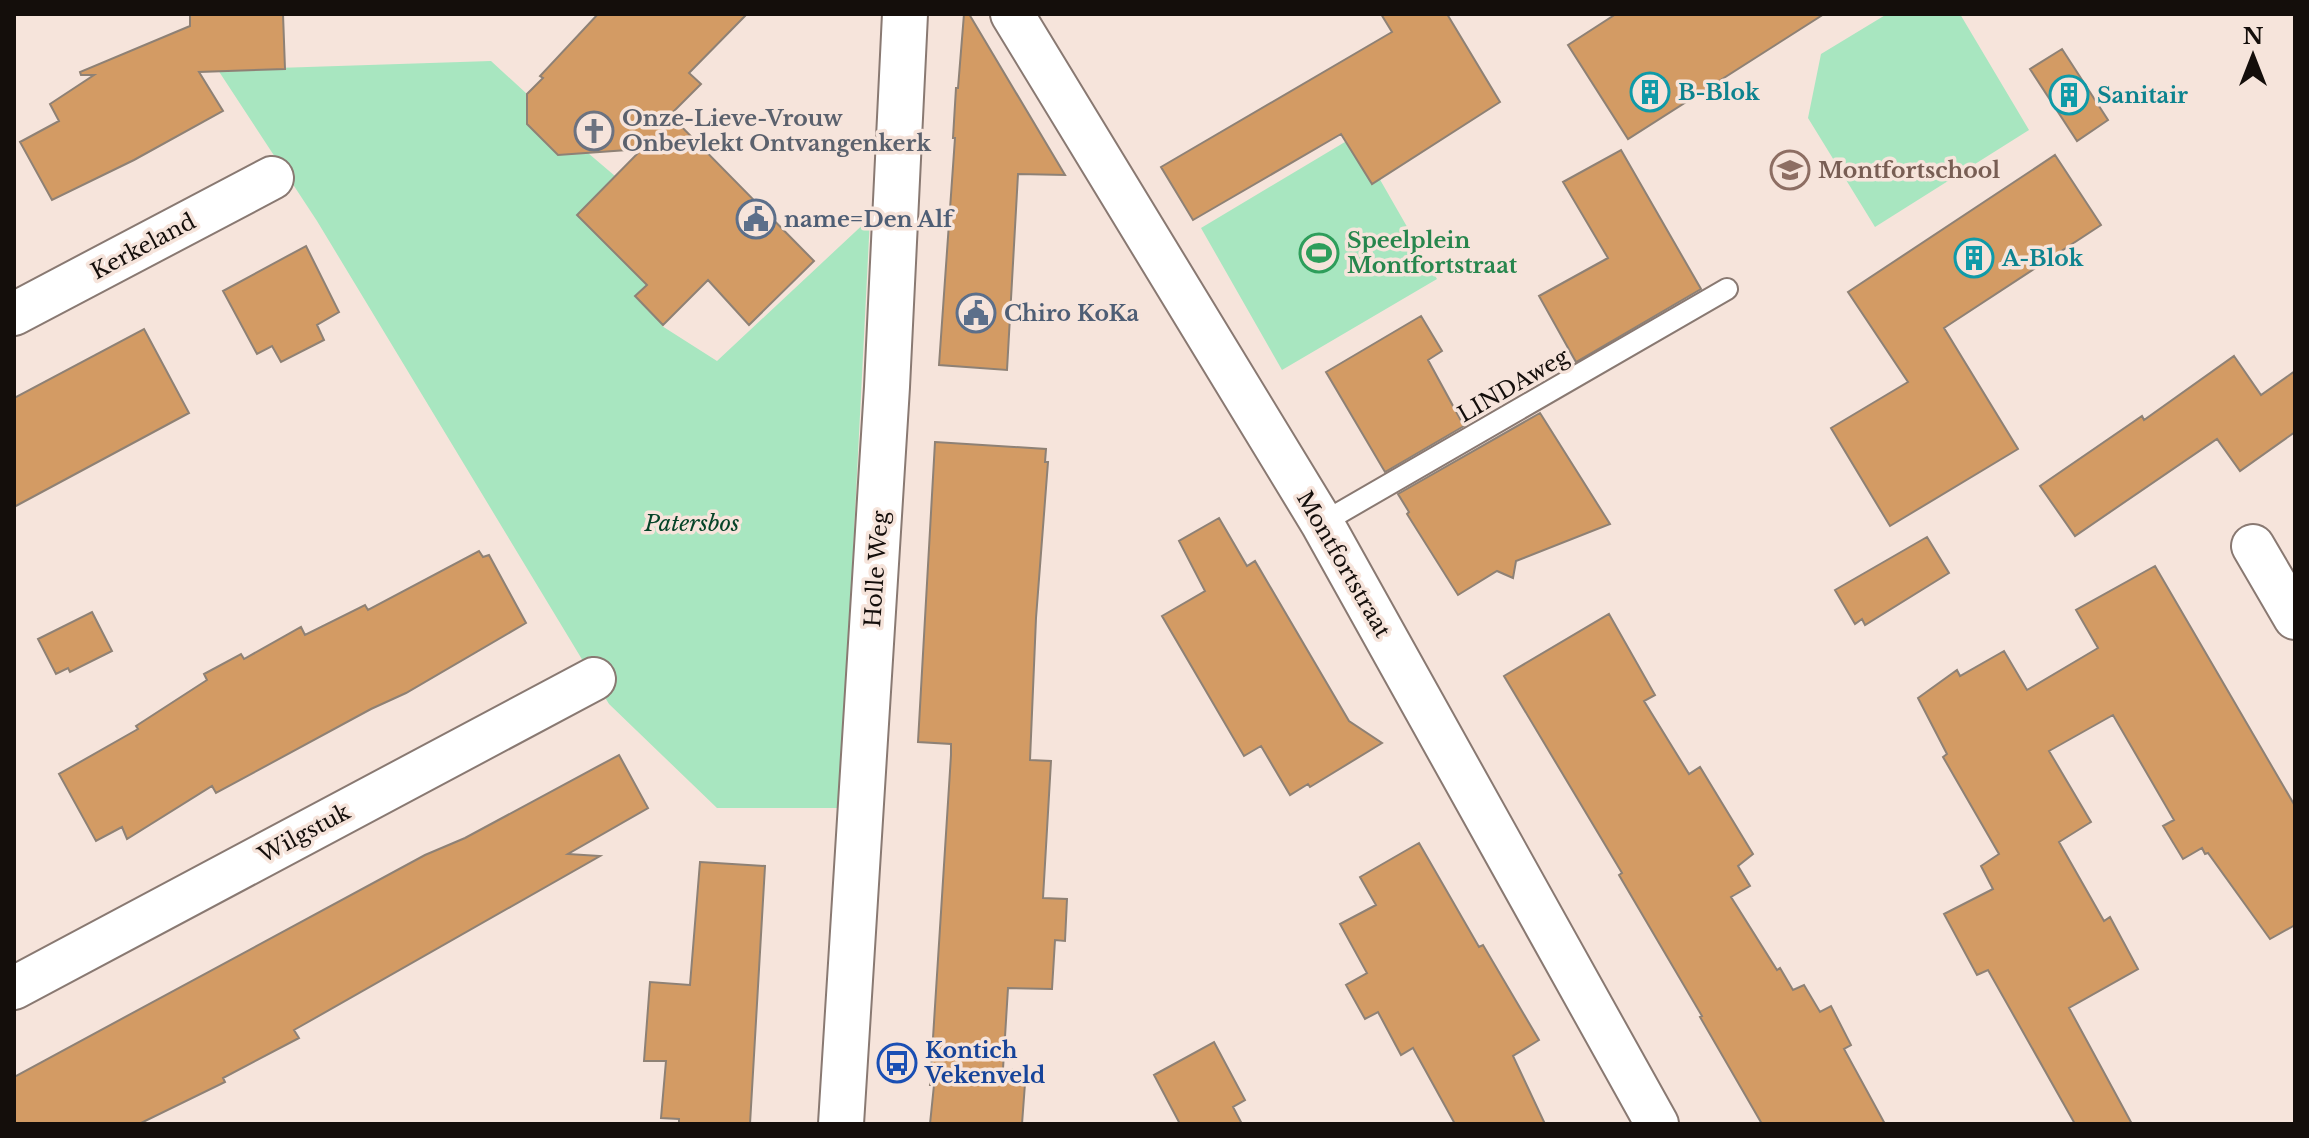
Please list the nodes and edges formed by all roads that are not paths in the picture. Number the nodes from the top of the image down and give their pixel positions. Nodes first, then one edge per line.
1 (905, 14) edge
2 (1012, 14) edge
3 (272, 178) dead end
4 (1727, 289) dead end
5 (14, 314) edge
6 (1322, 523) junction
7 (2253, 546) dead end
8 (2295, 618) edge
9 (594, 679) dead end
10 (14, 988) edge
11 (841, 1124) edge
12 (1657, 1124) edge

1 - 11 street, Holle Weg
2 - 6 street, Montfortstraat
3 - 5 street, Kerkeland
4 - 6 lane, LINDAweg
6 - 12 street, Montfortstraat
7 - 8 street
9 - 10 street, Wilgstuk

